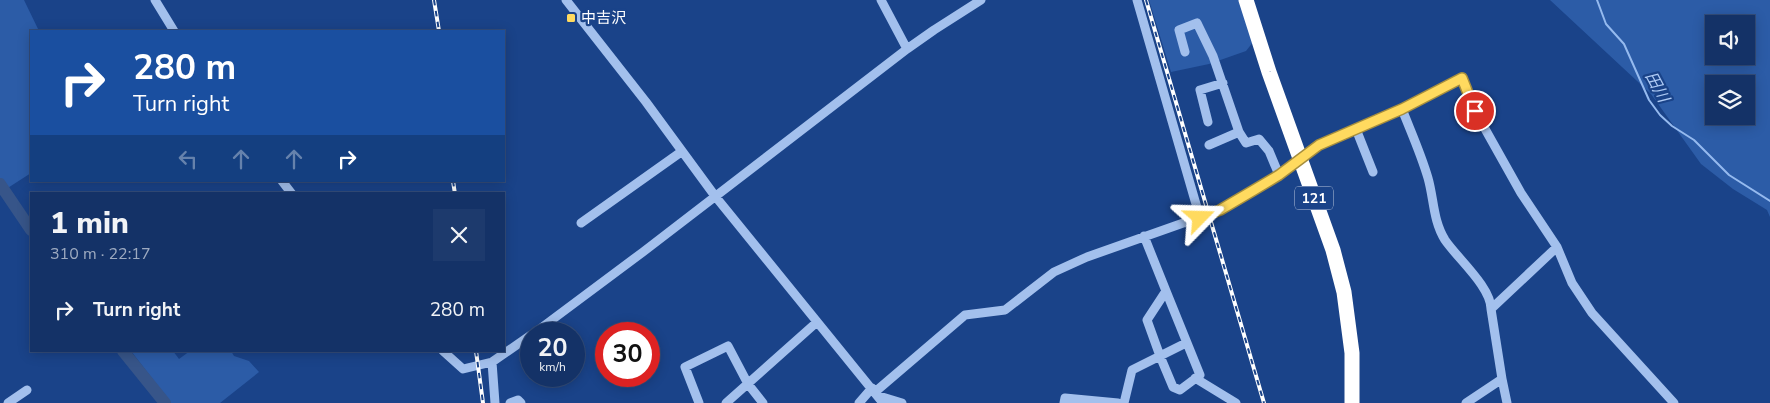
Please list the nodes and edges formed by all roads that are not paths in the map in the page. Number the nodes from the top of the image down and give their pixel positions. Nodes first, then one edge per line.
1 (155, 0) edge
2 (566, 0) edge
3 (881, 0) edge
4 (981, 0) edge
5 (1137, 0) edge
6 (1246, 0) edge
7 (173, 30) edge
8 (906, 49) junction
9 (1184, 52) dead end
10 (1223, 83) junction
11 (1402, 109) junction
12 (1208, 122) dead end
13 (1356, 129) junction
14 (1238, 132) junction
15 (1209, 145) dead end
16 (681, 152) junction
17 (1300, 159) junction
18 (1373, 172) dead end
19 (1279, 175) junction
20 (283, 182) edge
21 (290, 192) edge
22 (715, 196) junction
23 (1200, 218) junction
24 (580, 223) dead end
25 (1144, 236) junction
26 (1557, 247) junction
27 (1166, 291) junction
28 (1492, 309) junction
29 (548, 322) edge
30 (817, 322) junction
31 (520, 342) edge
32 (1186, 343) junction
33 (444, 352) edge
34 (1160, 356) junction
35 (492, 362) junction
36 (1195, 378) junction
37 (1502, 379) junction
38 (748, 384) junction
39 (27, 390) dead end
40 (877, 395) edge
41 (729, 402) edge
42 (8, 403) edge
43 (495, 403) edge
44 (510, 403) edge
45 (521, 403) edge
46 (699, 403) edge
47 (763, 403) edge
48 (859, 403) edge
49 (902, 403) edge
50 (1064, 403) edge
51 (1118, 403) edge
52 (1124, 403) edge
53 (1236, 403) edge
54 (1352, 403) edge
55 (1466, 403) edge
56 (1507, 403) edge
57 (1674, 403) edge

1 - 7 street
2 - 16 street
3 - 8 street
4 - 8 street
5 - 23 street
6 - 17 highway, 121
8 - 22 street
9 - 10 street
10 - 12 street
10 - 14 street
11 - 13 street
11 - 26 street
11 - 28 street
13 - 17 street
13 - 18 street
14 - 15 street
14 - 19 street
16 - 22 street
16 - 24 street
17 - 19 street
17 - 54 highway, 121
19 - 23 street
20 - 21 street
22 - 29 street
22 - 30 street
23 - 25 street
25 - 27 street
25 - 40 street
26 - 28 street
26 - 57 street
27 - 32 street
27 - 34 street
28 - 37 street
30 - 38 street
30 - 40 street
31 - 35 street
32 - 34 street
32 - 36 street
33 - 35 street
34 - 36 street
34 - 52 street
35 - 43 street
36 - 53 street
37 - 55 street
37 - 56 street
38 - 41 street
38 - 46 street
38 - 47 street
39 - 42 street
40 - 48 street
40 - 49 street
44 - 45 street
50 - 51 street

